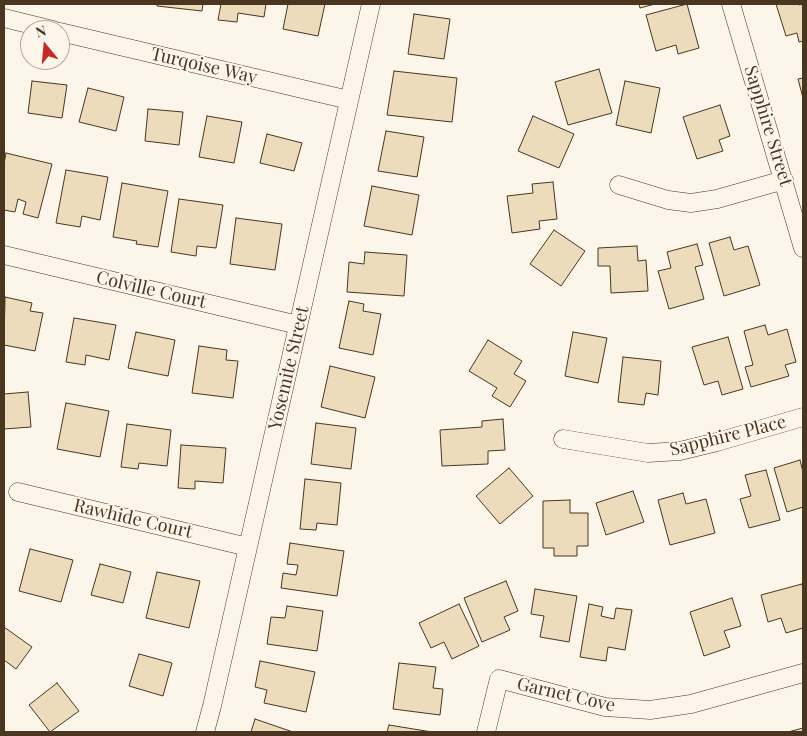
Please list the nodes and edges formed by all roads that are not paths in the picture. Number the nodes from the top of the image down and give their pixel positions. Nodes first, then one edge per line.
1 (371, 4) edge
2 (731, 4) edge
3 (4, 18) edge
4 (20, 22) edge
5 (70, 34) edge
6 (349, 100) junction
7 (784, 180) junction
8 (619, 185) dead end
9 (803, 248) edge
10 (4, 255) edge
11 (298, 325) junction
12 (803, 417) edge
13 (563, 440) dead end
14 (18, 492) dead end
15 (248, 546) junction
16 (803, 673) edge
17 (205, 732) edge
18 (486, 732) edge

1 - 6 street, Yosemite Street
2 - 7 street, Sapphire Street
3 - 4 street
5 - 6 street, Turqoise Way
6 - 11 street, Yosemite Street
7 - 8 street
7 - 9 street, Sapphire Street
10 - 11 street, Colville Court
11 - 15 street, Yosemite Street
12 - 13 street, Sapphire Place
14 - 15 street, Rawhide Court
15 - 17 street, Yosemite Street
16 - 18 street, Garnet Cove

